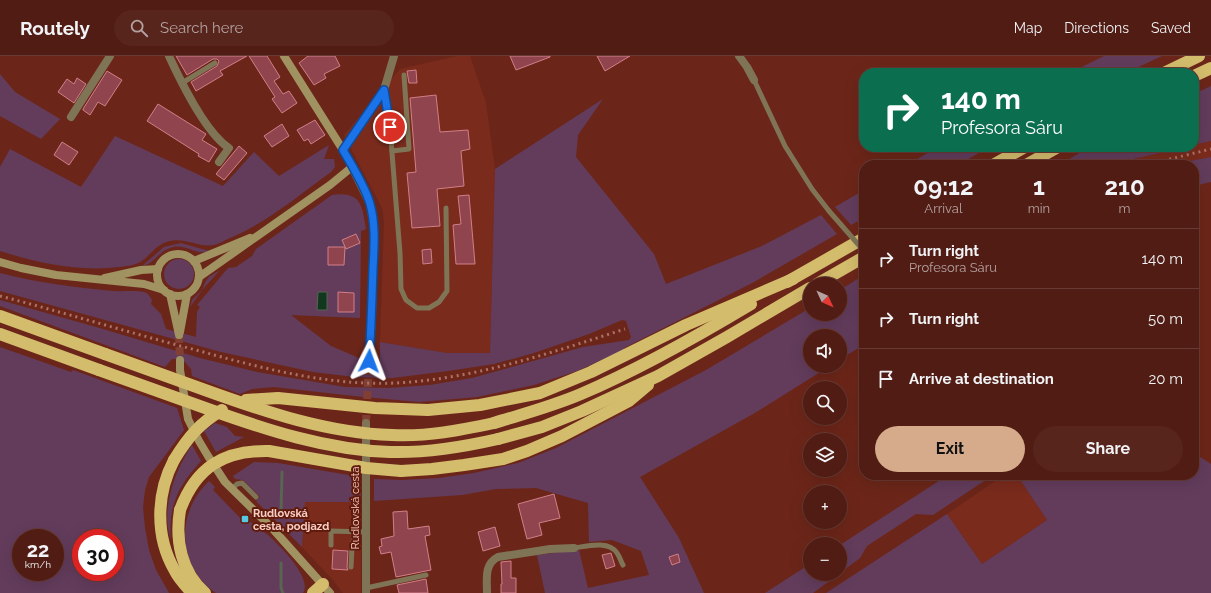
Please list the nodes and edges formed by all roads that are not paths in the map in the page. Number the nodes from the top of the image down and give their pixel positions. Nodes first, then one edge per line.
1 (110, 56) edge
2 (170, 56) edge
3 (284, 56) edge
4 (394, 56) edge
5 (738, 56) edge
6 (1199, 56) edge
7 (215, 63) dead end
8 (1174, 68) edge
9 (1211, 68) edge
10 (1199, 74) edge
11 (404, 75) dead end
12 (754, 80) joint
13 (182, 83) junction
14 (384, 90) junction
15 (71, 117) dead end
16 (343, 150) junction
17 (392, 151) junction
18 (1016, 152) edge
19 (1049, 152) edge
20 (1002, 160) edge
21 (1035, 160) edge
22 (219, 162) dead end
23 (352, 167) junction
24 (446, 208) dead end
25 (262, 234) junction
26 (859, 241) edge
27 (859, 245) edge
28 (859, 259) edge
29 (194, 261) junction
30 (0, 262) edge
31 (158, 270) junction
32 (199, 277) junction
33 (829, 277) edge
34 (793, 279) junction
35 (97, 280) junction
36 (167, 292) junction
37 (803, 292) edge
38 (187, 294) junction
39 (0, 316) edge
40 (0, 334) edge
41 (180, 360) tunnel mouth
42 (369, 361) tunnel mouth
43 (658, 376) junction
44 (366, 423) tunnel mouth
45 (232, 489) junction
46 (256, 497) dead end
47 (355, 532) junction
48 (366, 532) junction
49 (331, 545) dead end
50 (574, 548) joint
51 (622, 566) dead end
52 (351, 567) dead end
53 (426, 575) dead end
54 (327, 589) edge
55 (366, 591) edge
56 (192, 593) edge
57 (205, 593) edge
58 (313, 593) edge
59 (487, 593) edge

1 - 15 street
2 - 13 street
3 - 16 street
4 - 14 street
5 - 12 street
6 - 8 highway
7 - 13 lane
9 - 10 highway
11 - 17 lane
12 - 27 lane, bridge
13 - 22 street
14 - 16 street
14 - 17 lane
16 - 23 street
17 - 24 lane
18 - 20 highway
19 - 21 highway
23 - 25 street
23 - 42 street
25 - 29 street
25 - 32 street
26 - 34 highway
28 - 33 highway
29 - 31 street
29 - 32 street
30 - 35 street
31 - 35 street
31 - 36 street
32 - 38 street
34 - 39 highway, bridge
34 - 56 highway, bridge
35 - 36 street
36 - 38 street
36 - 38 street
37 - 43 highway
40 - 43 highway, bridge
41 - 45 street
43 - 57 highway, bridge
44 - 48 street, Rudlovská cesta
45 - 46 lane
45 - 54 street
47 - 48 lane
47 - 49 lane
47 - 52 lane
48 - 55 street, Rudlovská cesta
50 - 51 lane
50 - 59 street
53 - 55 lane
54 - 58 highway

